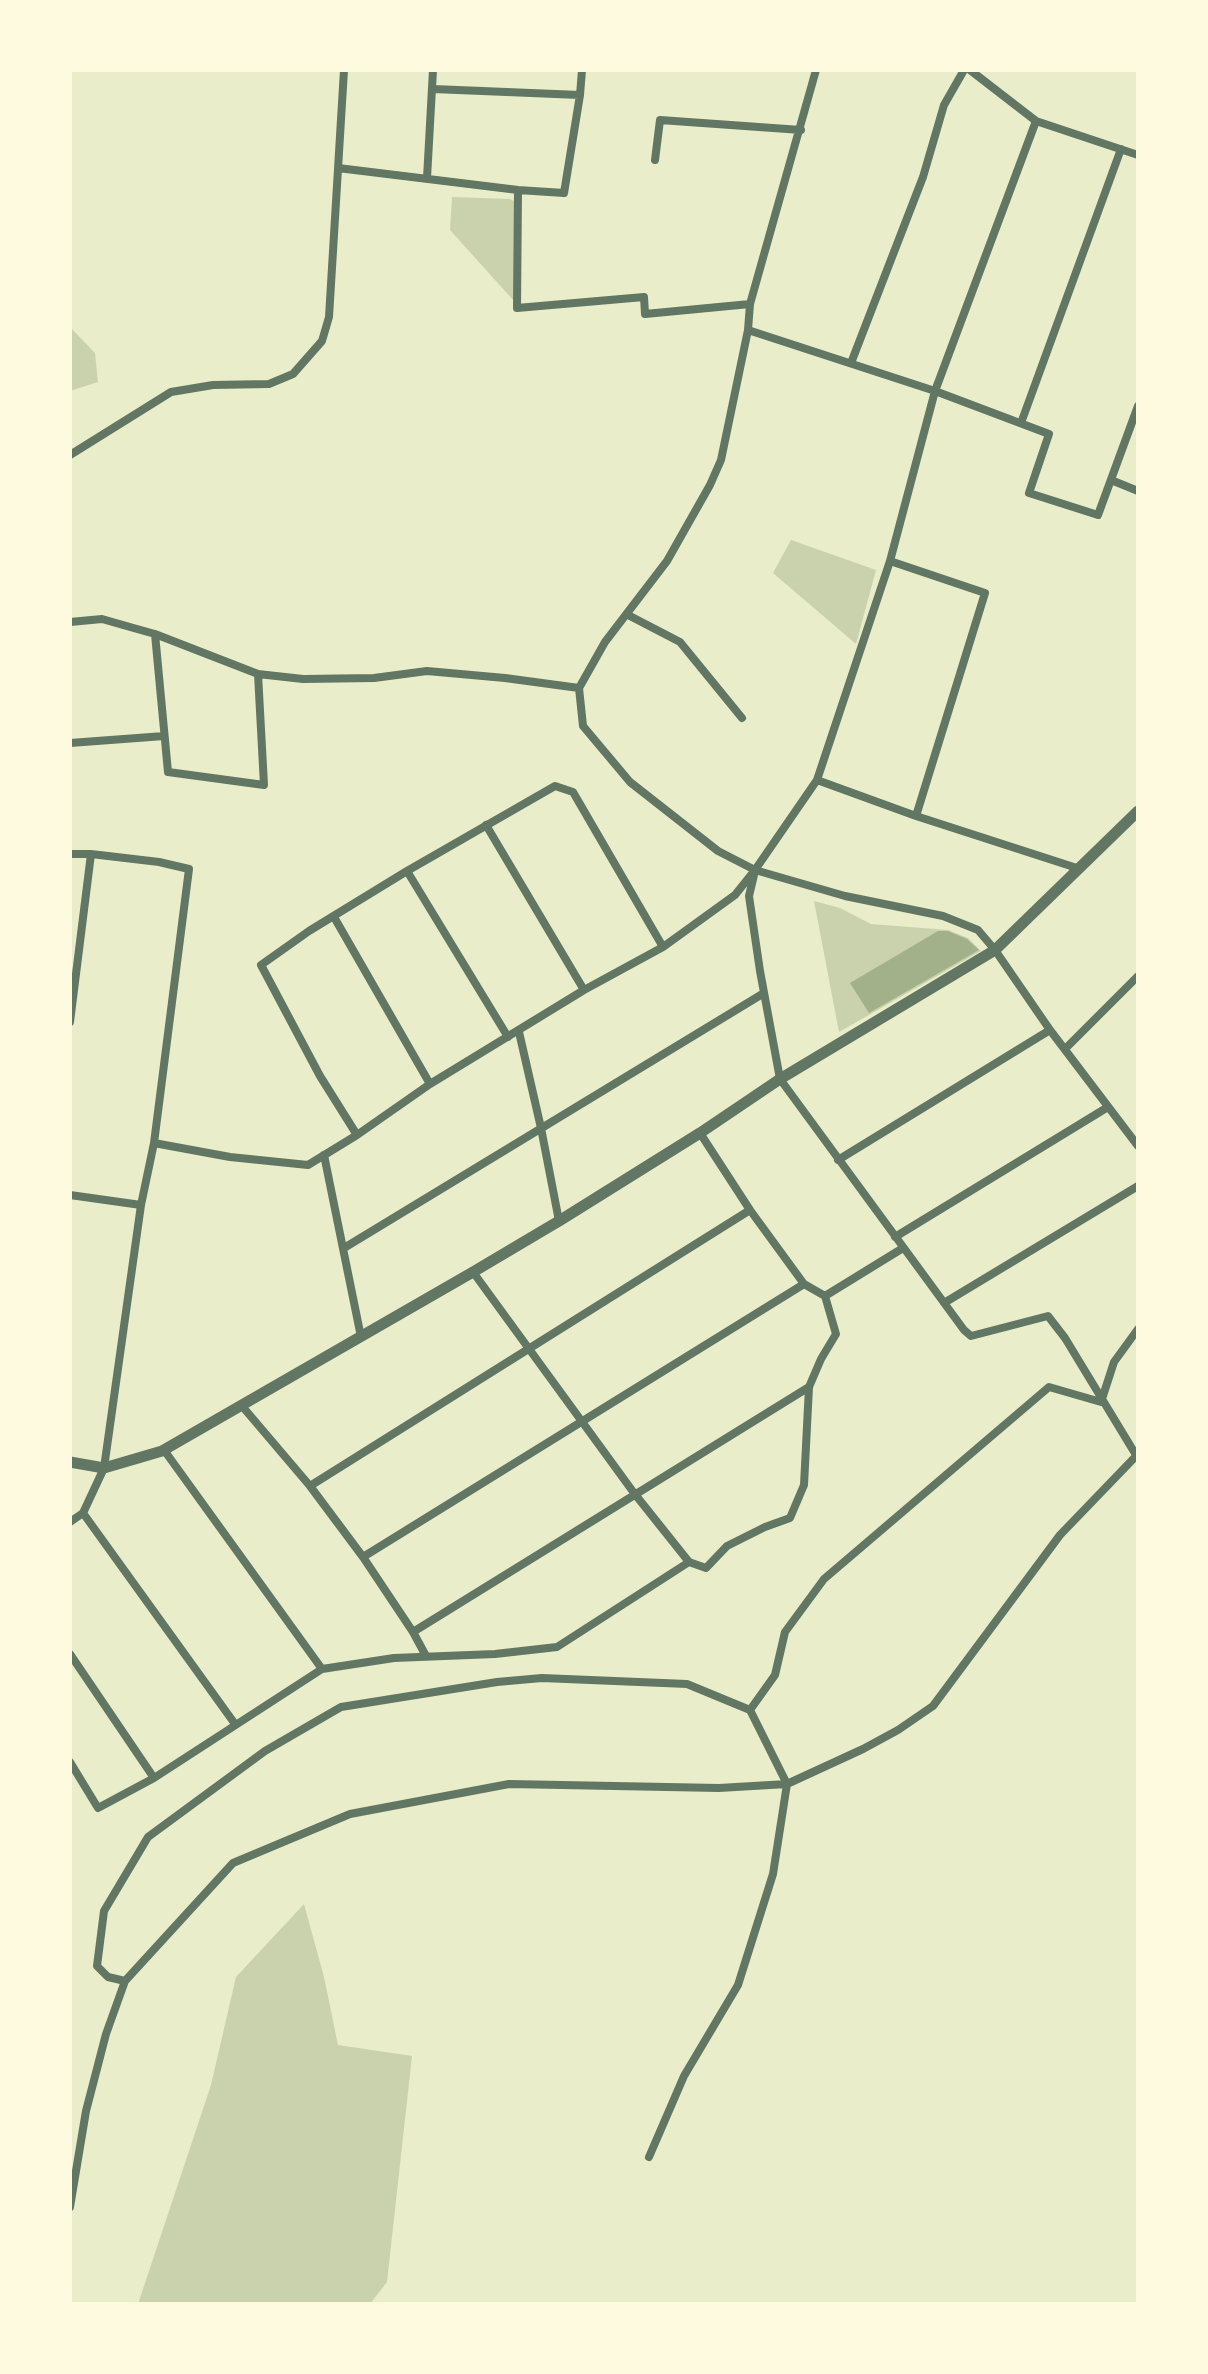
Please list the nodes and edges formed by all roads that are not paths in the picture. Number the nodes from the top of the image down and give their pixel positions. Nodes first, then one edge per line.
1 (344, 70) edge
2 (433, 70) edge
3 (582, 70) edge
4 (816, 70) edge
5 (967, 70) edge
6 (433, 89) junction
7 (580, 95) junction
8 (1036, 121) junction
9 (801, 130) junction
10 (1121, 149) junction
11 (1138, 155) edge
12 (655, 160) dead end
13 (338, 168) junction
14 (427, 178) junction
15 (518, 190) junction
16 (750, 304) junction
17 (748, 330) junction
18 (851, 363) junction
19 (935, 391) junction
20 (1138, 406) edge
21 (1021, 423) junction
22 (70, 455) edge
23 (1111, 480) junction
24 (1138, 491) edge
25 (890, 561) junction
26 (628, 615) junction
27 (70, 622) edge
28 (155, 634) junction
29 (258, 674) junction
30 (579, 688) junction
31 (742, 718) dead end
32 (164, 736) junction
33 (70, 743) edge
34 (817, 780) junction
35 (1138, 811) edge
36 (916, 816) junction
37 (486, 825) junction
38 (70, 854) edge
39 (91, 854) junction
40 (1080, 869) junction
41 (755, 870) junction
42 (407, 871) junction
43 (334, 917) junction
44 (663, 947) junction
45 (995, 950) junction
46 (1138, 976) edge
47 (584, 990) junction
48 (764, 993) junction
49 (70, 1022) edge
50 (1050, 1030) junction
51 (519, 1032) junction
52 (508, 1037) junction
53 (1066, 1048) junction
54 (780, 1079) junction
55 (430, 1084) junction
56 (1108, 1107) junction
57 (541, 1128) junction
58 (700, 1133) junction
59 (357, 1135) junction
60 (154, 1143) junction
61 (1138, 1146) edge
62 (324, 1155) junction
63 (838, 1160) junction
64 (1138, 1186) edge
65 (70, 1195) edge
66 (141, 1205) junction
67 (750, 1210) junction
68 (559, 1221) junction
69 (895, 1237) junction
70 (344, 1248) junction
71 (903, 1248) junction
72 (473, 1272) junction
73 (804, 1284) junction
74 (825, 1296) junction
75 (944, 1303) junction
76 (1138, 1329) edge
77 (361, 1337) junction
78 (530, 1349) junction
79 (809, 1387) junction
80 (1101, 1402) junction
81 (242, 1406) junction
82 (582, 1422) junction
83 (164, 1450) junction
84 (1137, 1455) edge
85 (70, 1462) edge
86 (104, 1468) junction
87 (310, 1486) junction
88 (634, 1493) junction
89 (83, 1513) junction
90 (70, 1522) edge
91 (363, 1557) junction
92 (689, 1562) junction
93 (413, 1632) junction
94 (70, 1654) edge
95 (426, 1656) junction
96 (322, 1669) junction
97 (750, 1710) junction
98 (235, 1724) junction
99 (70, 1762) edge
100 (154, 1778) junction
101 (787, 1784) junction
102 (125, 1981) junction
103 (649, 2157) dead end
104 (70, 2207) edge

1 - 13 street
2 - 6 street
3 - 7 street
4 - 9 street
5 - 8 street
5 - 18 street
6 - 7 street
6 - 14 street
7 - 15 street
8 - 10 street
8 - 19 street
9 - 12 street
9 - 16 street
10 - 11 street
10 - 21 street
13 - 14 street
13 - 22 street
14 - 15 street
15 - 16 street
16 - 17 street
17 - 18 street
17 - 26 street
18 - 19 street
19 - 21 street
19 - 25 street
20 - 23 street
21 - 23 street
23 - 24 street
25 - 34 street
25 - 36 street
26 - 30 street
26 - 31 street
27 - 28 street
28 - 29 street
28 - 32 street
29 - 30 street
29 - 32 street
30 - 41 street
32 - 33 street
34 - 36 street
34 - 41 street
35 - 40 street
36 - 40 street
37 - 42 street
37 - 44 street
37 - 47 street
38 - 39 street
39 - 49 street
39 - 60 street
40 - 45 street
41 - 44 street
41 - 45 street
41 - 48 street
42 - 43 street
42 - 52 street
43 - 55 street
43 - 59 street
44 - 47 street
45 - 50 street
45 - 54 street
46 - 53 street
47 - 51 street
48 - 54 street
48 - 57 street
50 - 53 street
50 - 63 street
51 - 52 street
51 - 57 street
52 - 55 street
53 - 56 street
54 - 58 street
54 - 63 street
55 - 59 street
56 - 61 street
56 - 69 street
57 - 68 street
57 - 70 street
58 - 67 street
58 - 68 street
59 - 62 street
60 - 62 street
60 - 66 street
62 - 70 street
63 - 69 street
64 - 75 street
65 - 66 street
66 - 86 street
67 - 73 street
67 - 78 street
68 - 72 street
69 - 71 street
70 - 77 street
71 - 74 street
71 - 75 street
72 - 77 street
72 - 78 street
73 - 74 street
73 - 82 street
74 - 79 street
75 - 80 street
76 - 80 street
77 - 81 street
78 - 82 street
78 - 87 street
79 - 88 street
79 - 92 street
80 - 84 street
80 - 97 street
81 - 83 street
81 - 87 street
82 - 88 street
82 - 91 street
83 - 86 street
83 - 96 street
84 - 101 street
85 - 86 street
86 - 89 street
87 - 91 street
88 - 92 street
88 - 93 street
89 - 90 street
89 - 98 street
91 - 93 street
92 - 95 street
93 - 95 street
94 - 100 street
95 - 96 street
96 - 98 street
97 - 101 street
97 - 102 street
98 - 100 street
99 - 100 street
101 - 102 street
101 - 103 street
102 - 104 street

